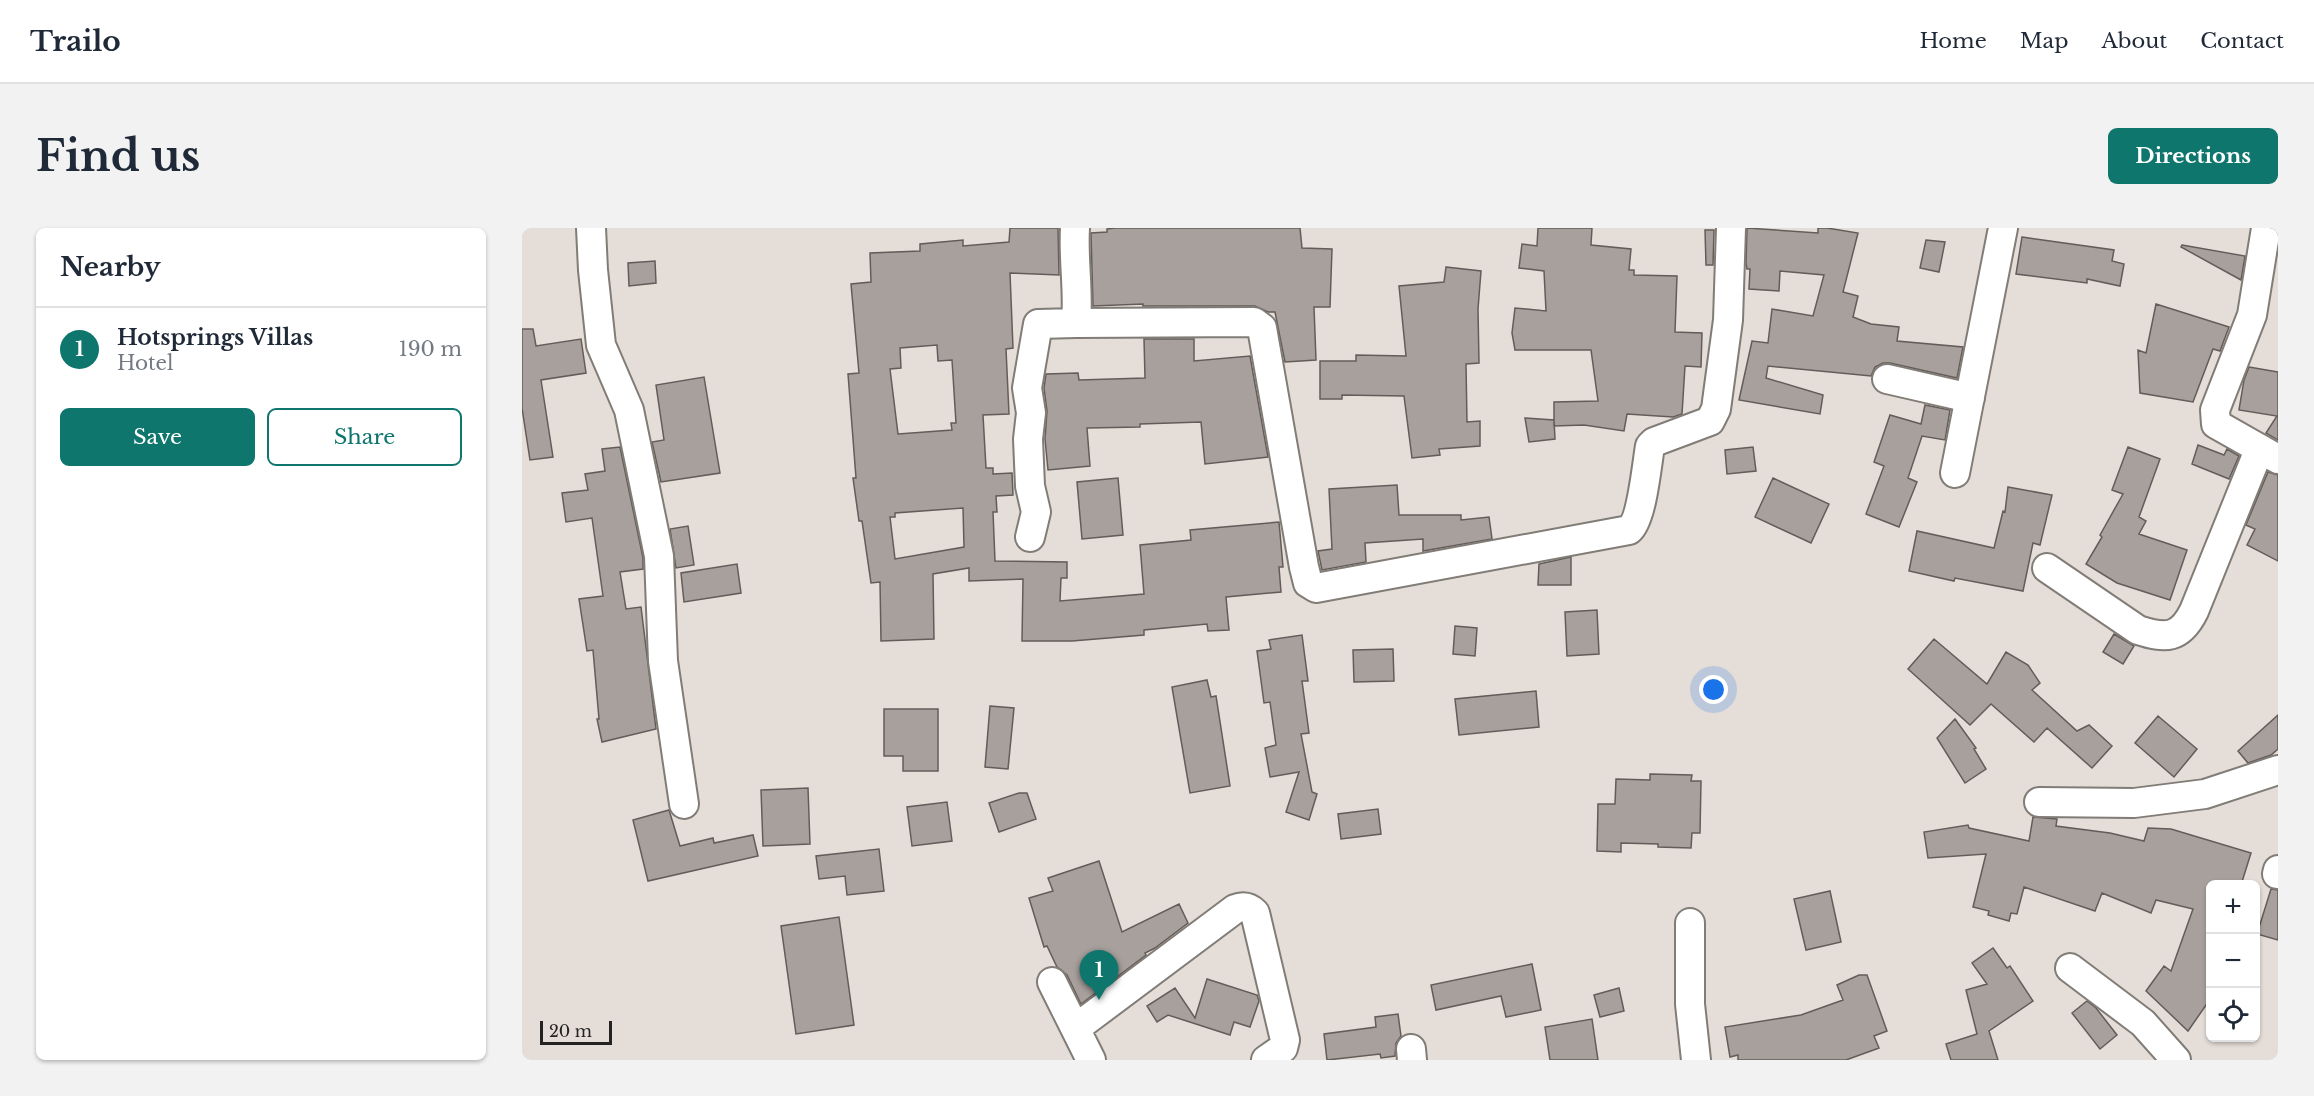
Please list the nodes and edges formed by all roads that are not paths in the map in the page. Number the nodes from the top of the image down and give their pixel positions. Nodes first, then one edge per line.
1 (591, 228) edge
2 (1075, 228) edge
3 (1731, 228) edge
4 (2002, 228) edge
5 (2266, 228) edge
6 (1076, 323) junction
7 (1887, 379) dead end
8 (1970, 398) junction
9 (2268, 455) edge
10 (1955, 473) dead end
11 (1030, 537) dead end
12 (2047, 568) dead end
13 (2278, 770) edge
14 (2039, 802) dead end
15 (684, 804) dead end
16 (1690, 923) dead end
17 (2070, 968) dead end
18 (1052, 982) dead end
19 (1076, 1028) junction
20 (1091, 1060) edge
21 (1266, 1060) edge
22 (1696, 1060) edge
23 (2175, 1060) edge

1 - 15 street
2 - 6 street
3 - 6 street
4 - 8 street
5 - 9 street
6 - 11 street
7 - 8 street
8 - 10 street
9 - 12 street
13 - 14 street
16 - 22 street
17 - 23 street
18 - 19 street
19 - 20 street
19 - 21 street

